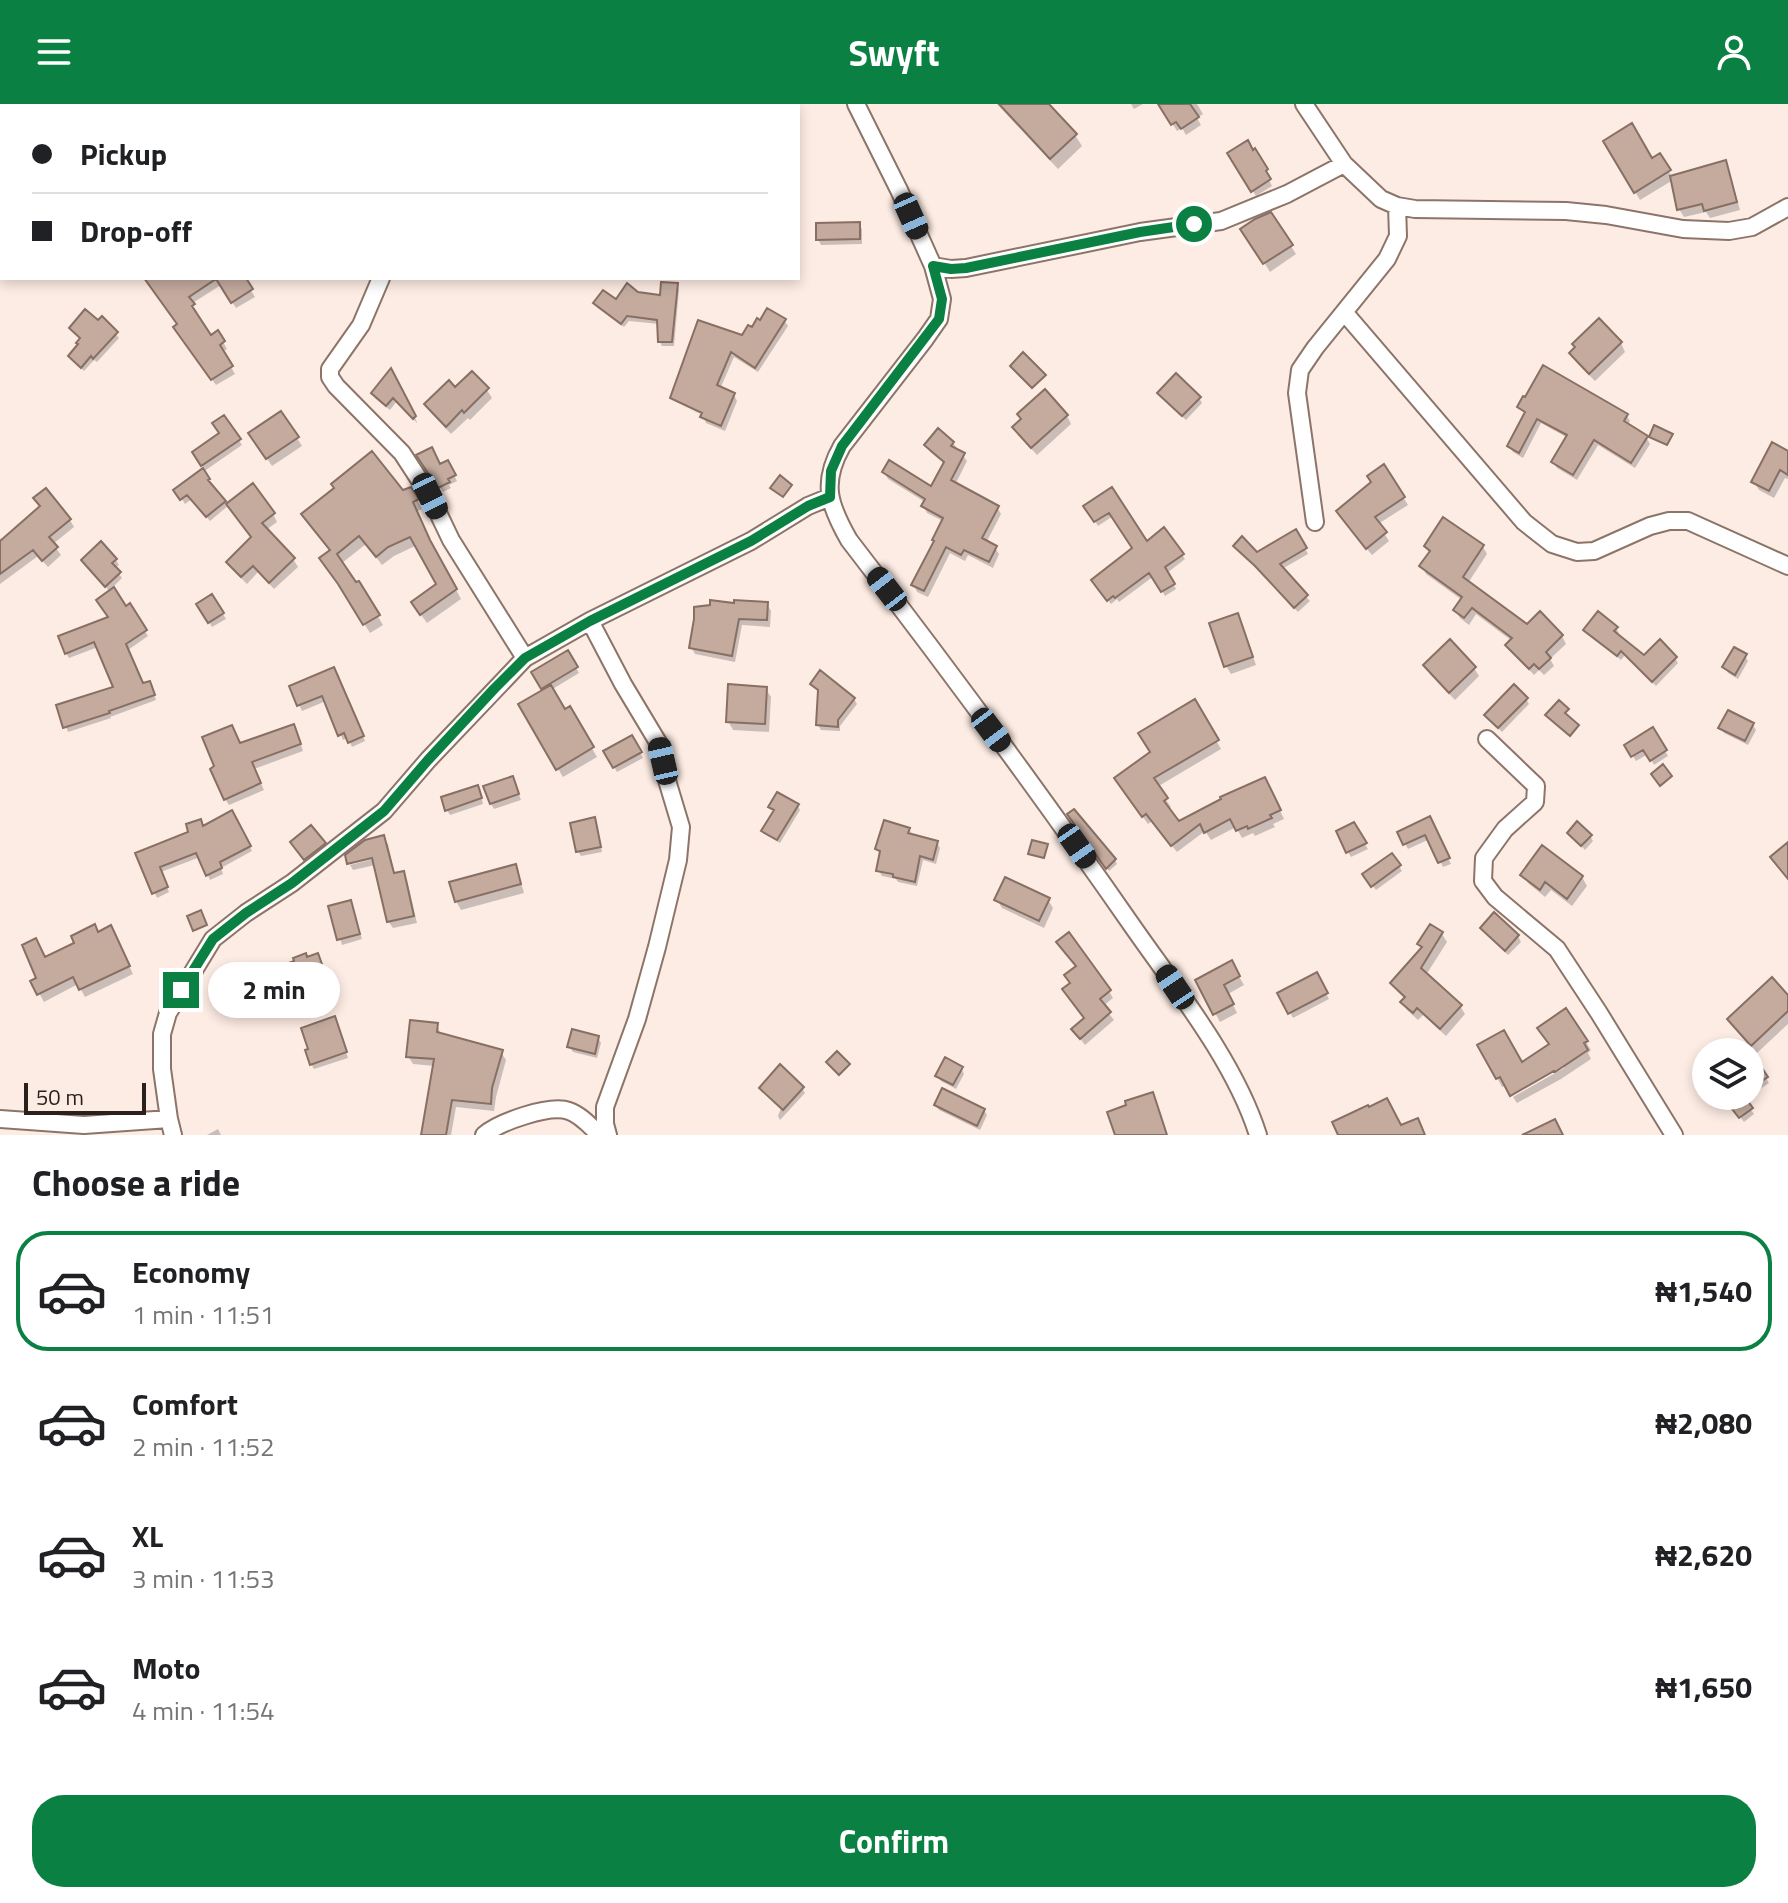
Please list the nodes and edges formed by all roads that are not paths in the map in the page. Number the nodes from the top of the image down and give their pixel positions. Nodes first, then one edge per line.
1 (856, 104) edge
2 (1304, 104) edge
3 (1344, 164) junction
4 (1397, 206) junction
5 (1788, 207) edge
6 (933, 266) junction
7 (380, 280) edge
8 (1344, 312) junction
9 (830, 497) junction
10 (1315, 522) dead end
11 (1788, 566) edge
12 (590, 621) junction
13 (525, 658) junction
14 (1487, 739) dead end
15 (0, 1119) edge
16 (171, 1127) edge
17 (484, 1135) edge
18 (600, 1135) edge
19 (608, 1135) edge
20 (1258, 1135) edge
21 (1674, 1135) edge

1 - 6 street
2 - 3 street
3 - 4 street
3 - 6 street
4 - 5 street
4 - 8 street
6 - 9 street
7 - 13 street
8 - 10 street
8 - 11 street
9 - 12 street
9 - 20 street
12 - 13 street
12 - 19 street
13 - 16 street
14 - 21 street
15 - 16 street
17 - 18 street

